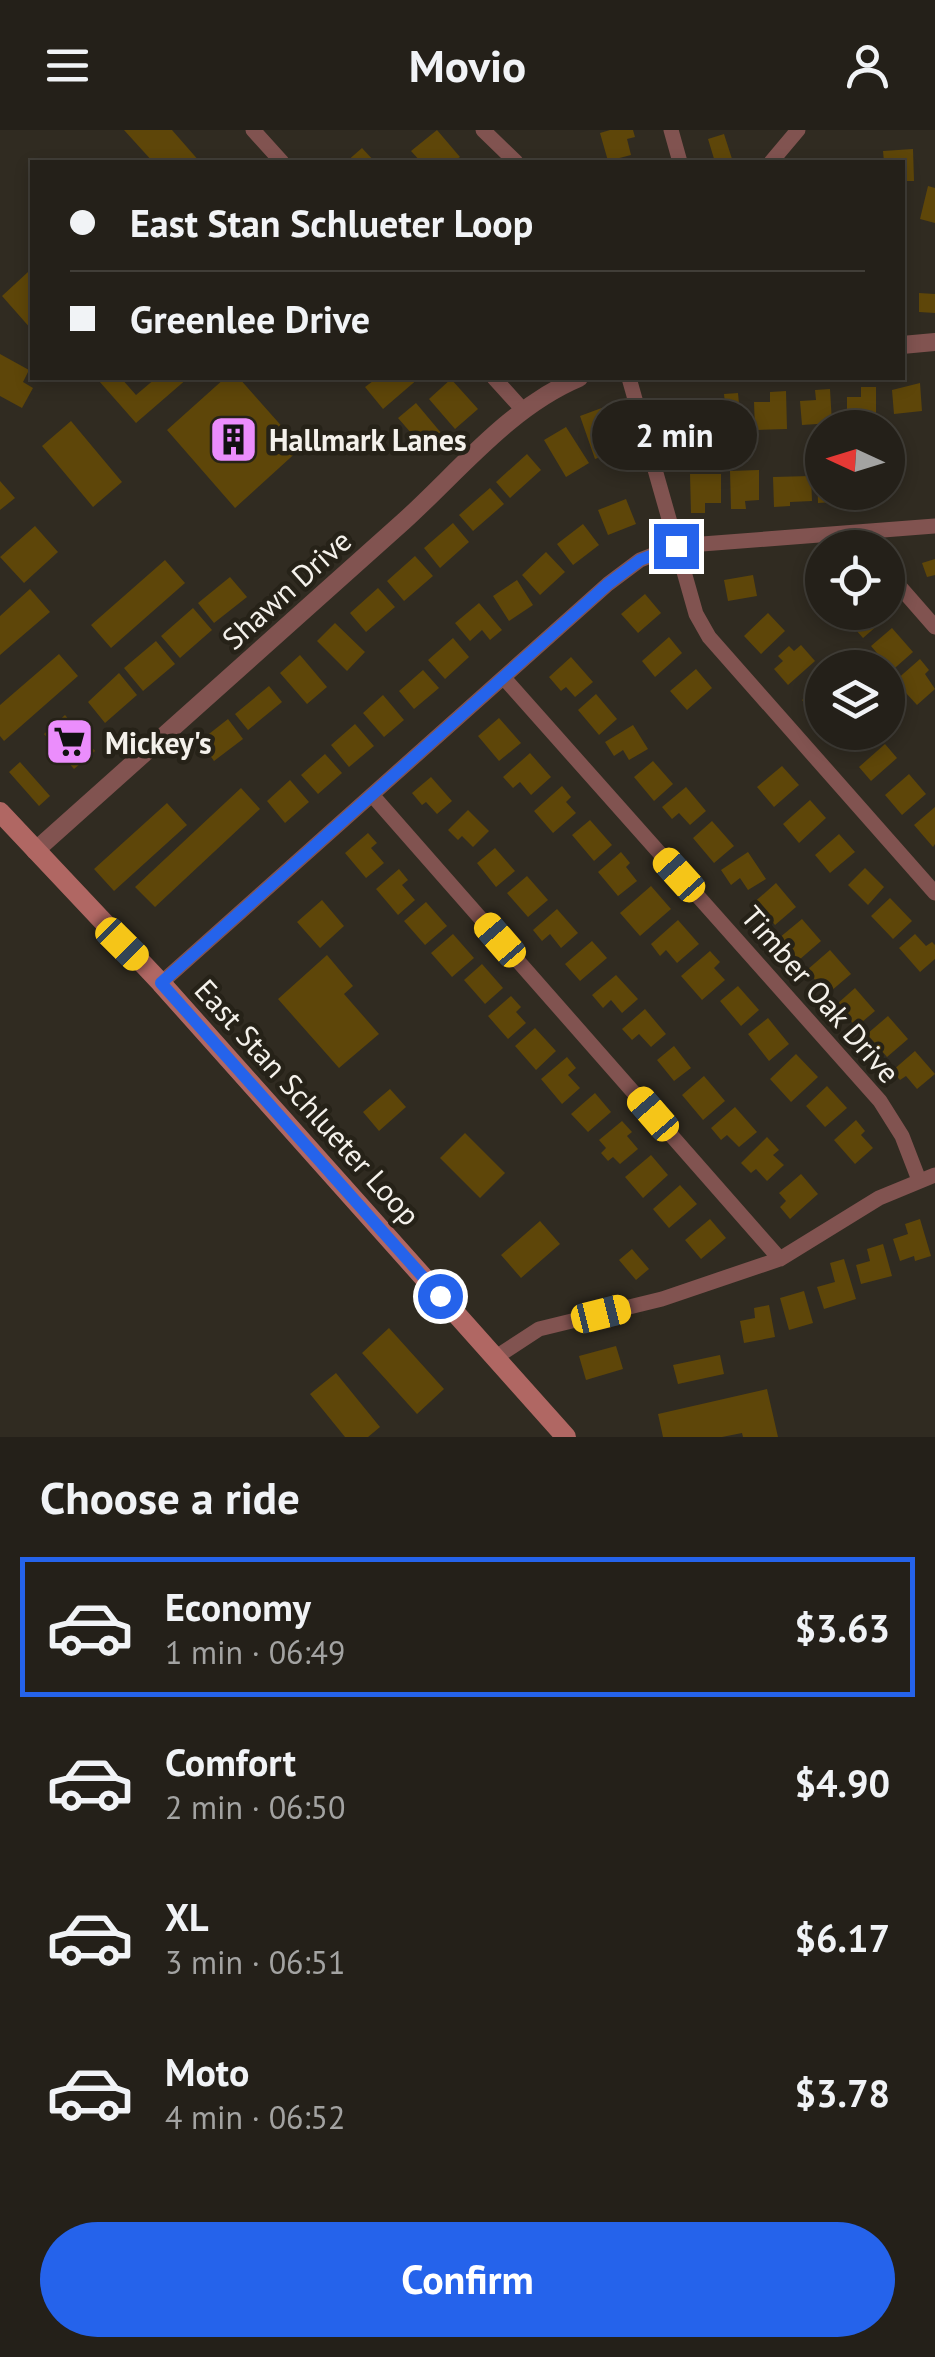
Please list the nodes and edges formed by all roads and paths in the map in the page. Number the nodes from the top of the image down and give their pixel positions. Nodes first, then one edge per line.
1 (253, 130) edge
2 (483, 130) edge
3 (671, 130) edge
4 (798, 130) edge
5 (280, 160) edge
6 (514, 160) edge
7 (679, 160) edge
8 (773, 160) edge
9 (935, 342) edge
10 (905, 344) edge
11 (496, 380) edge
12 (574, 380) edge
13 (630, 380) edge
14 (523, 410) junction
15 (935, 526) edge
16 (884, 528) joint
17 (676, 546) junction
18 (905, 593) edge
19 (935, 627) edge
20 (504, 678) junction
21 (373, 796) junction
22 (0, 812) edge
23 (35, 851) junction
24 (935, 893) edge
25 (161, 983) junction
26 (927, 1178) edge
27 (780, 1260) junction
28 (496, 1357) junction
29 (566, 1437) edge

1 - 5 street
2 - 6 street
3 - 7 street
4 - 8 street
9 - 10 street
11 - 14 street
12 - 14 street, Shawn Drive
13 - 17 street
14 - 23 street, Shawn Drive
15 - 16 street
16 - 17 street
17 - 20 street
17 - 24 street
18 - 19 street
20 - 21 street
20 - 26 street, Timber Oak Drive
21 - 25 street
21 - 27 street
22 - 23 main road, East Stan Schlueter Loop
23 - 25 main road, East Stan Schlueter Loop
25 - 28 main road, East Stan Schlueter Loop
26 - 27 street
27 - 28 street
28 - 29 main road, East Stan Schlueter Loop

